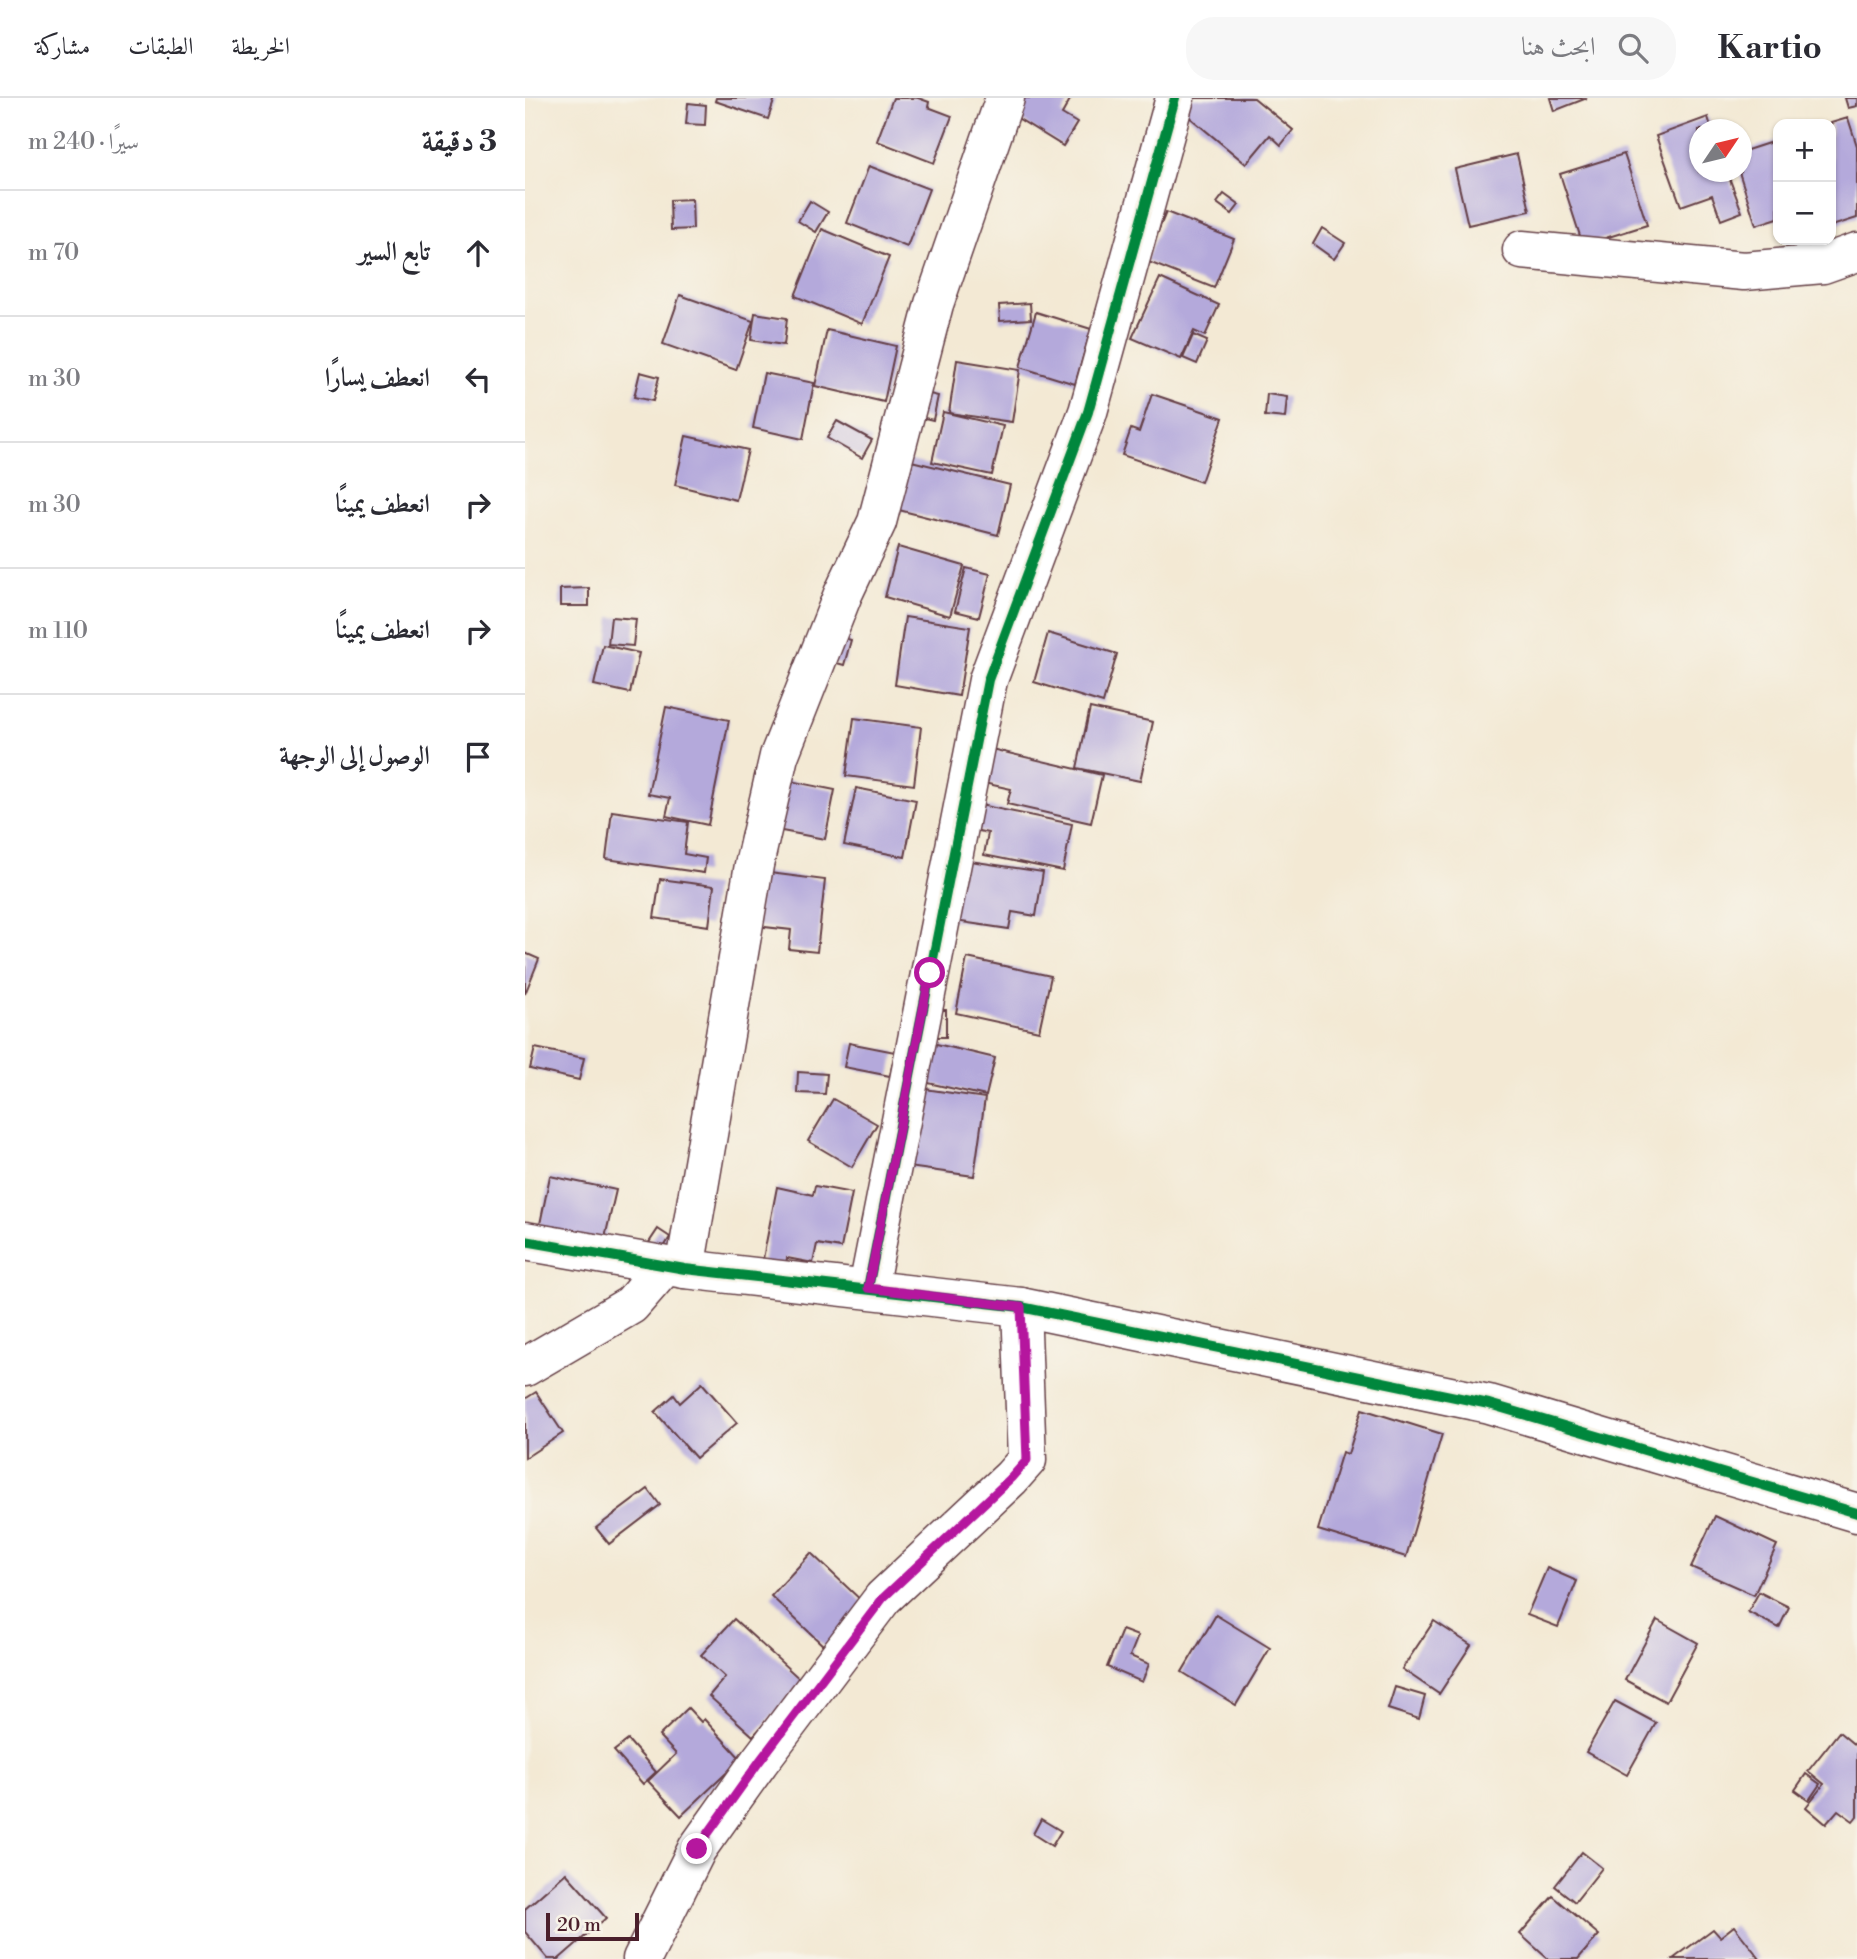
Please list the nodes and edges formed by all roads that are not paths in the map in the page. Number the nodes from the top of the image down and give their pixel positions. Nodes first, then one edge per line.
1 (1005, 98) edge
2 (1175, 98) edge
3 (1522, 250) dead end
4 (1857, 252) edge
5 (525, 1241) edge
6 (675, 1268) junction
7 (868, 1288) junction
8 (1021, 1307) junction
9 (525, 1367) edge
10 (1857, 1513) edge
11 (642, 1959) edge

1 - 6 street
2 - 7 street
3 - 4 street
5 - 6 street
6 - 7 street
6 - 9 street
7 - 8 street
8 - 10 street
8 - 11 street

